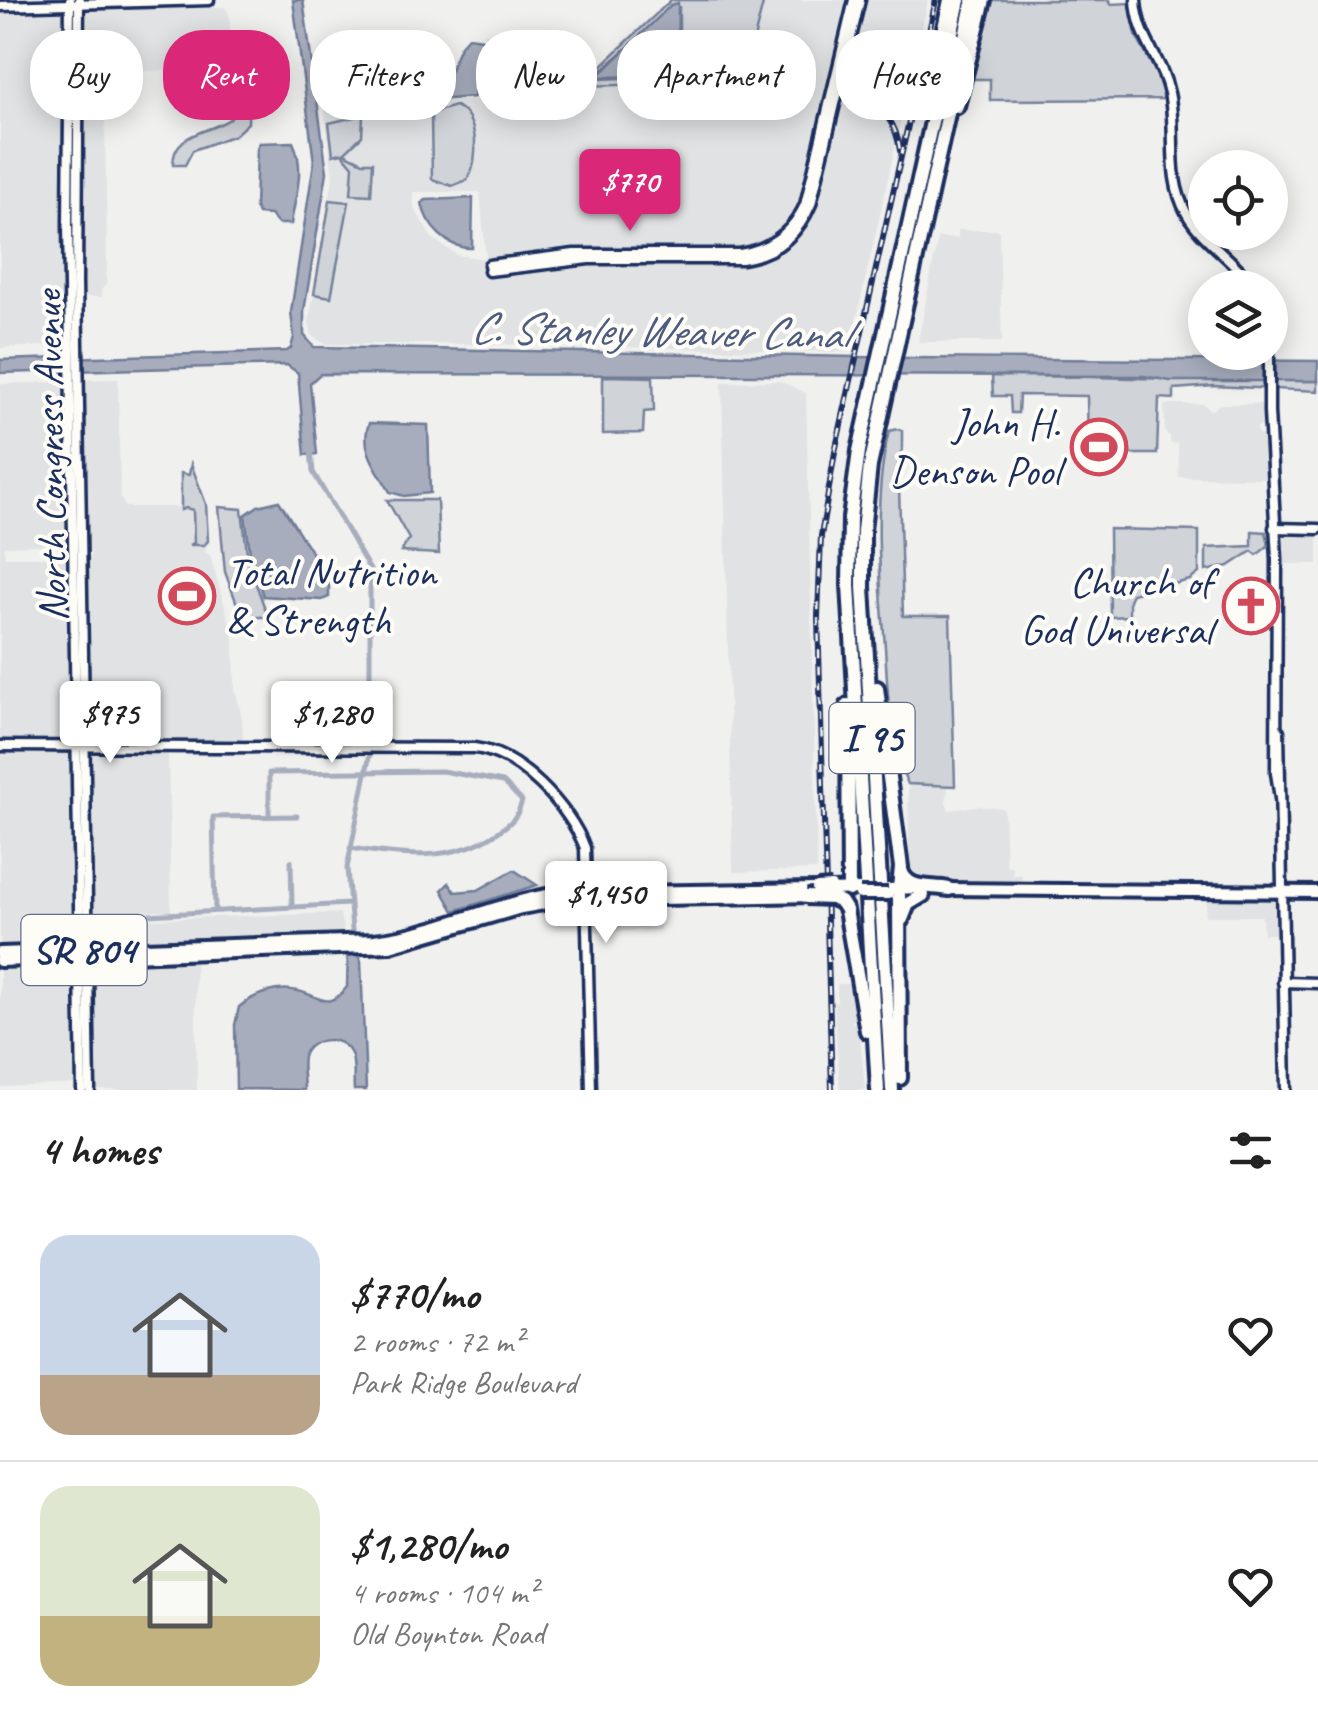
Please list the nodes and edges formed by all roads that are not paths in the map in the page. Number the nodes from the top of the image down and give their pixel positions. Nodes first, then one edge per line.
1 (209, 0) edge
2 (857, 0) edge
3 (950, 0) edge
4 (959, 0) edge
5 (973, 0) edge
6 (984, 0) edge
7 (1136, 0) edge
8 (158, 1) edge
9 (74, 2) edge
10 (0, 6) edge
11 (931, 128) junction
12 (920, 238) junction
13 (489, 268) dead end
14 (1240, 270) edge
15 (69, 309) junction
16 (77, 320) junction
17 (888, 349) junction
18 (74, 355) junction
19 (1269, 370) edge
20 (880, 388) junction
21 (866, 498) junction
22 (1274, 528) junction
23 (1318, 529) edge
24 (853, 653) junction
25 (0, 746) edge
26 (81, 747) junction
27 (81, 824) junction
28 (901, 867) junction
29 (949, 888) junction
30 (1025, 888) junction
31 (853, 889) junction
32 (688, 891) junction
33 (1118, 891) junction
34 (893, 892) junction
35 (1281, 892) junction
36 (1318, 892) edge
37 (818, 893) junction
38 (923, 894) junction
39 (992, 894) junction
40 (586, 895) junction
41 (649, 899) junction
42 (849, 922) junction
43 (900, 936) junction
44 (0, 953) edge
45 (85, 954) junction
46 (0, 961) edge
47 (1283, 982) junction
48 (1318, 982) edge
49 (85, 1044) junction
50 (82, 1090) edge
51 (90, 1090) edge
52 (591, 1090) edge
53 (875, 1090) edge
54 (896, 1090) edge
55 (1286, 1090) edge

1 - 8 street
2 - 13 street
3 - 11 highway
4 - 11 highway, I 95
5 - 12 highway, I 95
6 - 12 highway
7 - 14 street
8 - 9 street
9 - 10 street
9 - 15 street, North Congress Avenue
9 - 16 street, North Congress Avenue
11 - 17 highway, I 95
12 - 17 highway, I 95
15 - 16 street
15 - 18 street, North Congress Avenue
16 - 18 street, North Congress Avenue
17 - 20 highway, I 95
18 - 26 street, North Congress Avenue
19 - 22 street
20 - 21 highway, I 95
20 - 24 highway, I 95
21 - 28 highway
21 - 54 highway, I 95
22 - 23 street
22 - 35 street
24 - 31 highway
24 - 53 highway, I 95
25 - 26 street
26 - 27 street, North Congress Avenue
26 - 27 street, North Congress Avenue
26 - 40 street
27 - 45 street, North Congress Avenue
27 - 45 street, North Congress Avenue
28 - 29 highway
28 - 34 highway
29 - 30 main road
29 - 34 main road
30 - 33 main road
30 - 39 main road
31 - 34 main road, bridge
31 - 37 highway
31 - 42 highway
32 - 37 main road, SR 804
32 - 40 main road, SR 804
32 - 41 main road
33 - 35 main road
33 - 39 main road
34 - 38 main road
34 - 43 highway
35 - 36 main road
35 - 47 street
37 - 41 main road, SR 804
37 - 42 highway
38 - 39 main road
38 - 43 highway
40 - 41 main road, SR 804
40 - 45 main road, SR 804
40 - 52 street
42 - 53 highway
43 - 54 highway
44 - 45 main road, SR 804
45 - 46 main road, SR 804
45 - 49 street, North Congress Avenue
45 - 49 street, North Congress Avenue
47 - 48 street
47 - 55 street
49 - 50 street, North Congress Avenue
49 - 51 street

